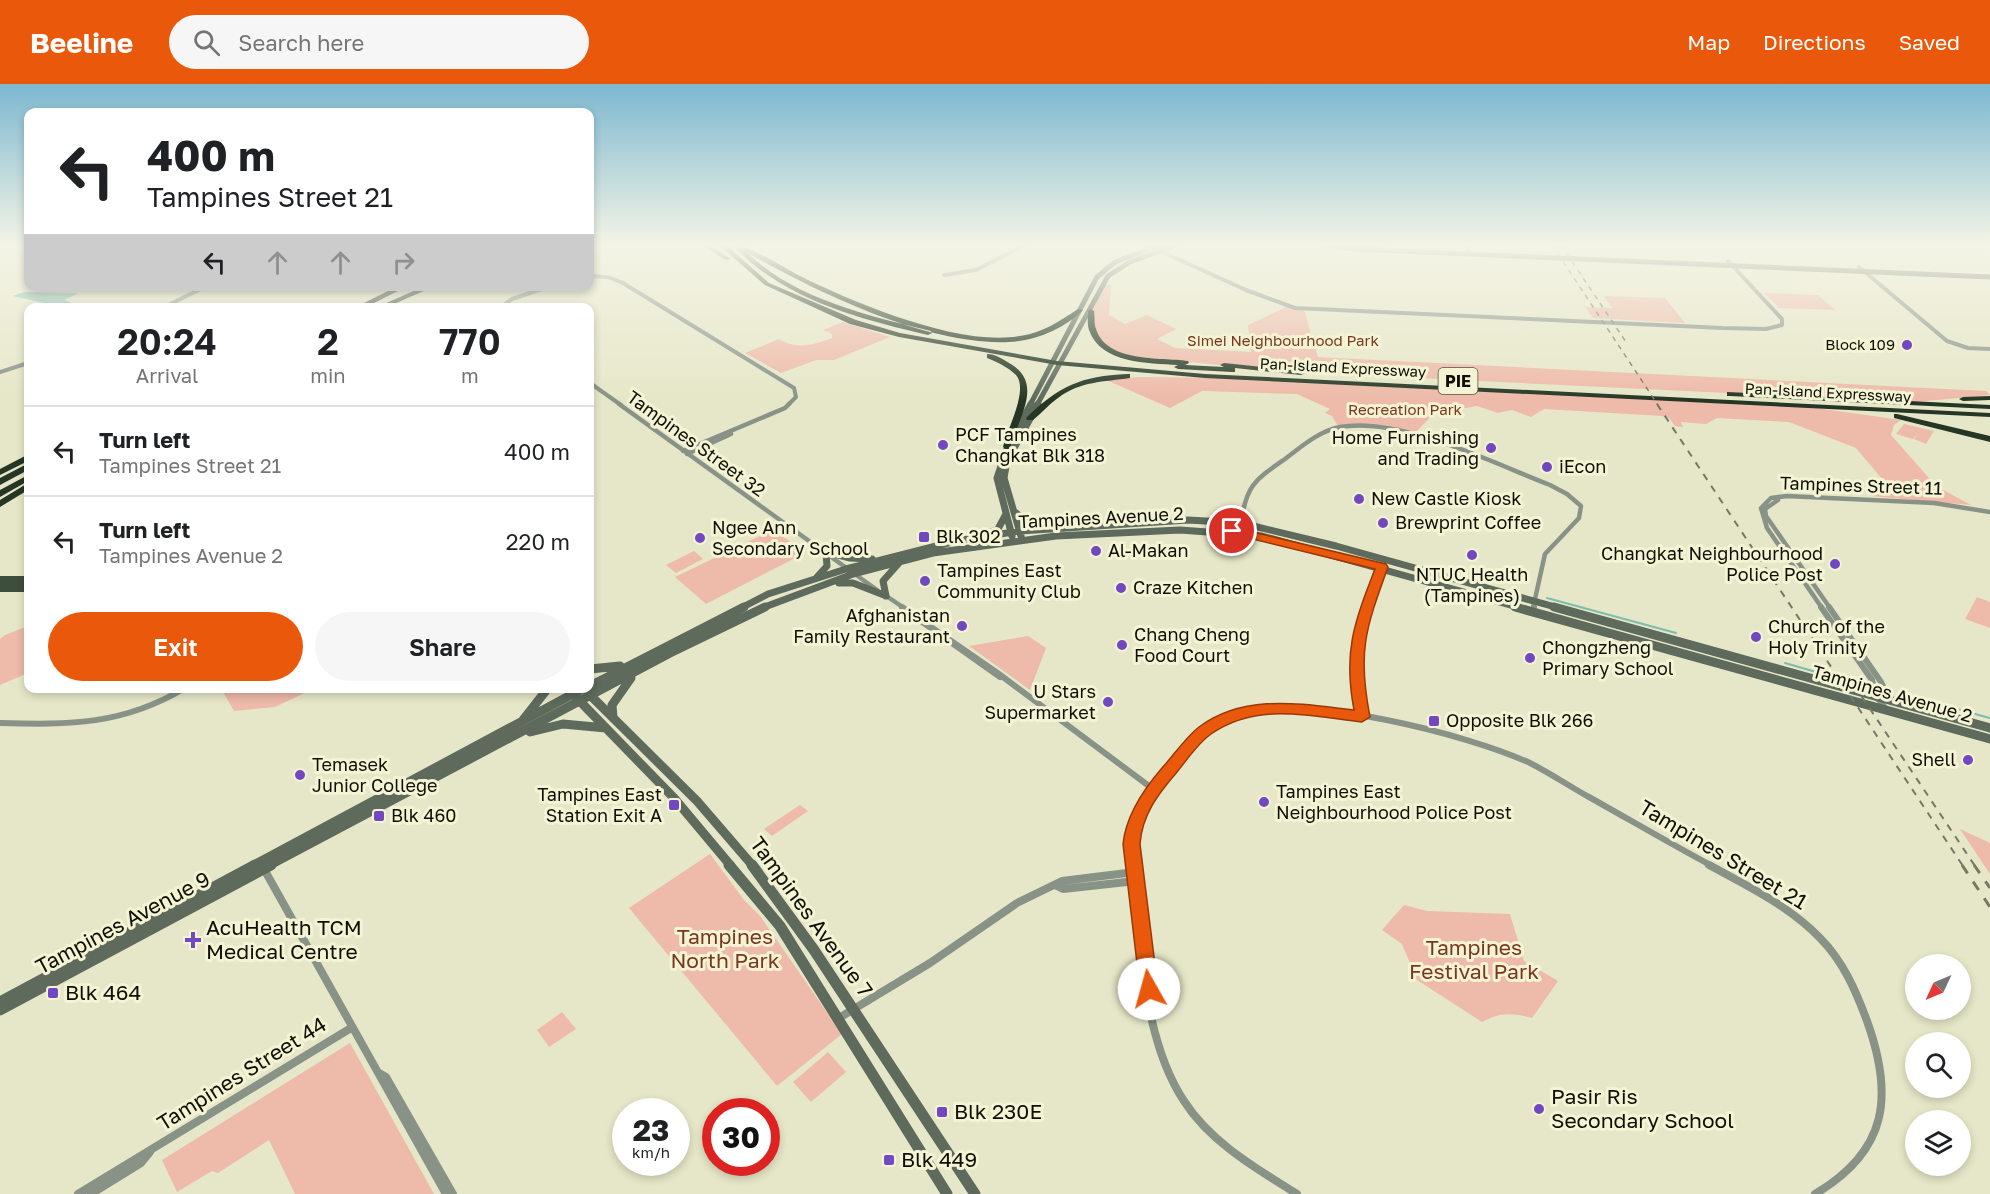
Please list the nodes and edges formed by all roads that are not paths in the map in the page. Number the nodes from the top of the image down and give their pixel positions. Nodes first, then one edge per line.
1 (375, 297) edge
2 (402, 297) edge
3 (645, 297) edge
4 (795, 297) edge
5 (819, 297) edge
6 (830, 297) edge
7 (843, 297) edge
8 (1086, 297) edge
9 (1098, 297) edge
10 (1272, 297) edge
11 (1758, 297) edge
12 (1895, 297) edge
13 (361, 303) edge
14 (388, 303) edge
15 (868, 307) junction
16 (1080, 310) junction
17 (1090, 311) junction
18 (890, 320) junction
19 (899, 335) junction
20 (1000, 347) junction
21 (1990, 349) edge
22 (1033, 356) junction
23 (1058, 359) junction
24 (1083, 363) junction
25 (24, 364) edge
26 (0, 372) edge
27 (1311, 374) junction
28 (1205, 376) junction
29 (594, 387) edge
30 (1990, 398) edge
31 (1915, 402) junction
32 (1827, 407) junction
33 (1990, 407) edge
34 (1990, 415) edge
35 (1030, 418) junction
36 (1990, 439) edge
37 (1007, 447) junction
38 (685, 452) junction
39 (24, 460) edge
40 (24, 468) edge
41 (24, 468) edge
42 (0, 471) edge
43 (0, 478) edge
44 (24, 480) edge
45 (0, 482) edge
46 (24, 489) edge
47 (0, 494) edge
48 (0, 504) edge
49 (1010, 513) junction
50 (1990, 514) edge
51 (1170, 521) junction
52 (1241, 523) junction
53 (1053, 528) junction
54 (1208, 529) junction
55 (1017, 535) junction
56 (983, 536) junction
57 (824, 552) junction
58 (888, 558) junction
59 (902, 561) junction
60 (1382, 567) junction
61 (846, 569) junction
62 (855, 575) junction
63 (816, 578) junction
64 (0, 580) edge
65 (24, 580) edge
66 (827, 584) junction
67 (0, 588) edge
68 (24, 588) edge
69 (885, 596) junction
70 (1534, 605) junction
71 (1616, 623) junction
72 (1645, 641) junction
73 (594, 669) edge
74 (632, 669) junction
75 (594, 686) edge
76 (176, 693) edge
77 (544, 693) edge
78 (589, 693) edge
79 (572, 695) edge
80 (1876, 696) junction
81 (1888, 705) junction
82 (1362, 717) junction
83 (0, 723) edge
84 (609, 723) junction
85 (519, 725) junction
86 (1990, 728) edge
87 (518, 736) junction
88 (1990, 739) edge
89 (1153, 789) junction
90 (262, 866) junction
91 (1135, 872) junction
92 (1136, 881) junction
93 (1057, 885) junction
94 (0, 1002) edge
95 (854, 1009) junction
96 (0, 1010) edge
97 (839, 1018) junction
98 (351, 1028) junction
99 (380, 1073) junction
100 (151, 1151) junction
101 (78, 1194) edge
102 (91, 1194) edge
103 (446, 1194) edge
104 (453, 1194) edge
105 (947, 1194) edge
106 (975, 1194) edge
107 (1297, 1194) edge
108 (1815, 1194) edge

1 - 13 highway
2 - 14 highway
3 - 38 street
4 - 19 highway, Pan-Island Expressway / PIE
5 - 20 highway, Pan-Island Expressway / PIE
6 - 18 highway
7 - 15 highway
8 - 16 main road
9 - 17 main road
10 - 11 street
12 - 21 street
15 - 16 highway
15 - 18 highway
16 - 23 main road
17 - 23 main road
17 - 27 highway
18 - 20 highway
19 - 22 highway, Pan-Island Expressway / PIE
19 - 37 highway
20 - 22 highway, Pan-Island Expressway / PIE
22 - 24 highway, Pan-Island Expressway / PIE
23 - 35 main road
23 - 37 main road
24 - 27 highway, Pan-Island Expressway / PIE
24 - 28 highway, Pan-Island Expressway / PIE
25 - 26 street
27 - 31 highway, Pan-Island Expressway / PIE
28 - 32 highway, Pan-Island Expressway / PIE
28 - 35 highway
29 - 38 street, Tampines Street 32
30 - 31 highway
31 - 33 highway, Pan-Island Expressway / PIE
32 - 34 highway, Pan-Island Expressway / PIE
32 - 36 highway
35 - 49 main road
37 - 49 main road
38 - 57 street, Tampines Street 32
39 - 42 highway
40 - 43 highway
41 - 45 highway
44 - 47 highway
46 - 48 highway
49 - 53 main road
49 - 55 main road
49 - 56 main road
50 - 80 street, Tampines Street 11
50 - 81 street, Tampines Street 11
51 - 52 main road, Tampines Avenue 2
51 - 53 main road, Tampines Avenue 2
51 - 54 main road
52 - 70 main road, Tampines Avenue 2
52 - 70 street
53 - 55 main road, Tampines Avenue 2
54 - 55 main road, Tampines Avenue 2
54 - 60 main road, Tampines Avenue 2
55 - 56 main road, Tampines Avenue 2
55 - 59 main road, Tampines Avenue 2
56 - 58 main road, Tampines Avenue 2
57 - 58 main road
57 - 61 street, Tampines Street 32
57 - 63 main road
58 - 61 main road, Tampines Avenue 2
59 - 62 main road, Tampines Avenue 2
59 - 69 main road
60 - 70 main road, Tampines Avenue 2
60 - 82 street
61 - 62 street, Tampines Street 32
61 - 63 main road, Tampines Avenue 2
62 - 66 main road, Tampines Avenue 2
62 - 69 street, Tampines Street 32
63 - 74 main road, Tampines Avenue 2
64 - 65 main road
66 - 69 main road
66 - 74 main road, Tampines Avenue 2
67 - 68 main road
69 - 89 street, Tampines Street 32
70 - 71 main road, Tampines Avenue 2
70 - 72 main road, Tampines Avenue 2
71 - 72 main road
71 - 80 main road, Tampines Avenue 2
72 - 81 main road, Tampines Avenue 2
73 - 74 main road
74 - 75 main road, Tampines Avenue 2
74 - 84 main road
76 - 83 street
77 - 85 main road
78 - 84 main road, Tampines Avenue 7
79 - 84 main road, Tampines Avenue 7
79 - 85 main road, Tampines Avenue 9
79 - 87 main road, Tampines Avenue 9
80 - 81 main road, Tampines Avenue 2
81 - 86 main road, Tampines Avenue 2
81 - 88 main road, Tampines Avenue 2
82 - 89 street, Tampines Street 21
82 - 108 street, Tampines Street 21
84 - 87 main road
84 - 95 main road, Tampines Avenue 7
84 - 97 main road, Tampines Avenue 7
85 - 90 main road, Tampines Avenue 9
87 - 90 main road, Tampines Avenue 9
89 - 91 street, Tampines Street 21
90 - 94 main road, Tampines Avenue 9
90 - 96 main road, Tampines Avenue 9
90 - 98 street
91 - 92 street, Tampines Street 21
91 - 93 street
92 - 93 street
92 - 107 street, Tampines Street 21
93 - 95 street
95 - 97 street
95 - 106 main road, Tampines Avenue 7
97 - 105 main road, Tampines Avenue 7
98 - 99 street
98 - 100 street, Tampines Street 44
99 - 103 street
99 - 104 street
100 - 101 street, Tampines Street 44
100 - 102 street, Tampines Street 44

